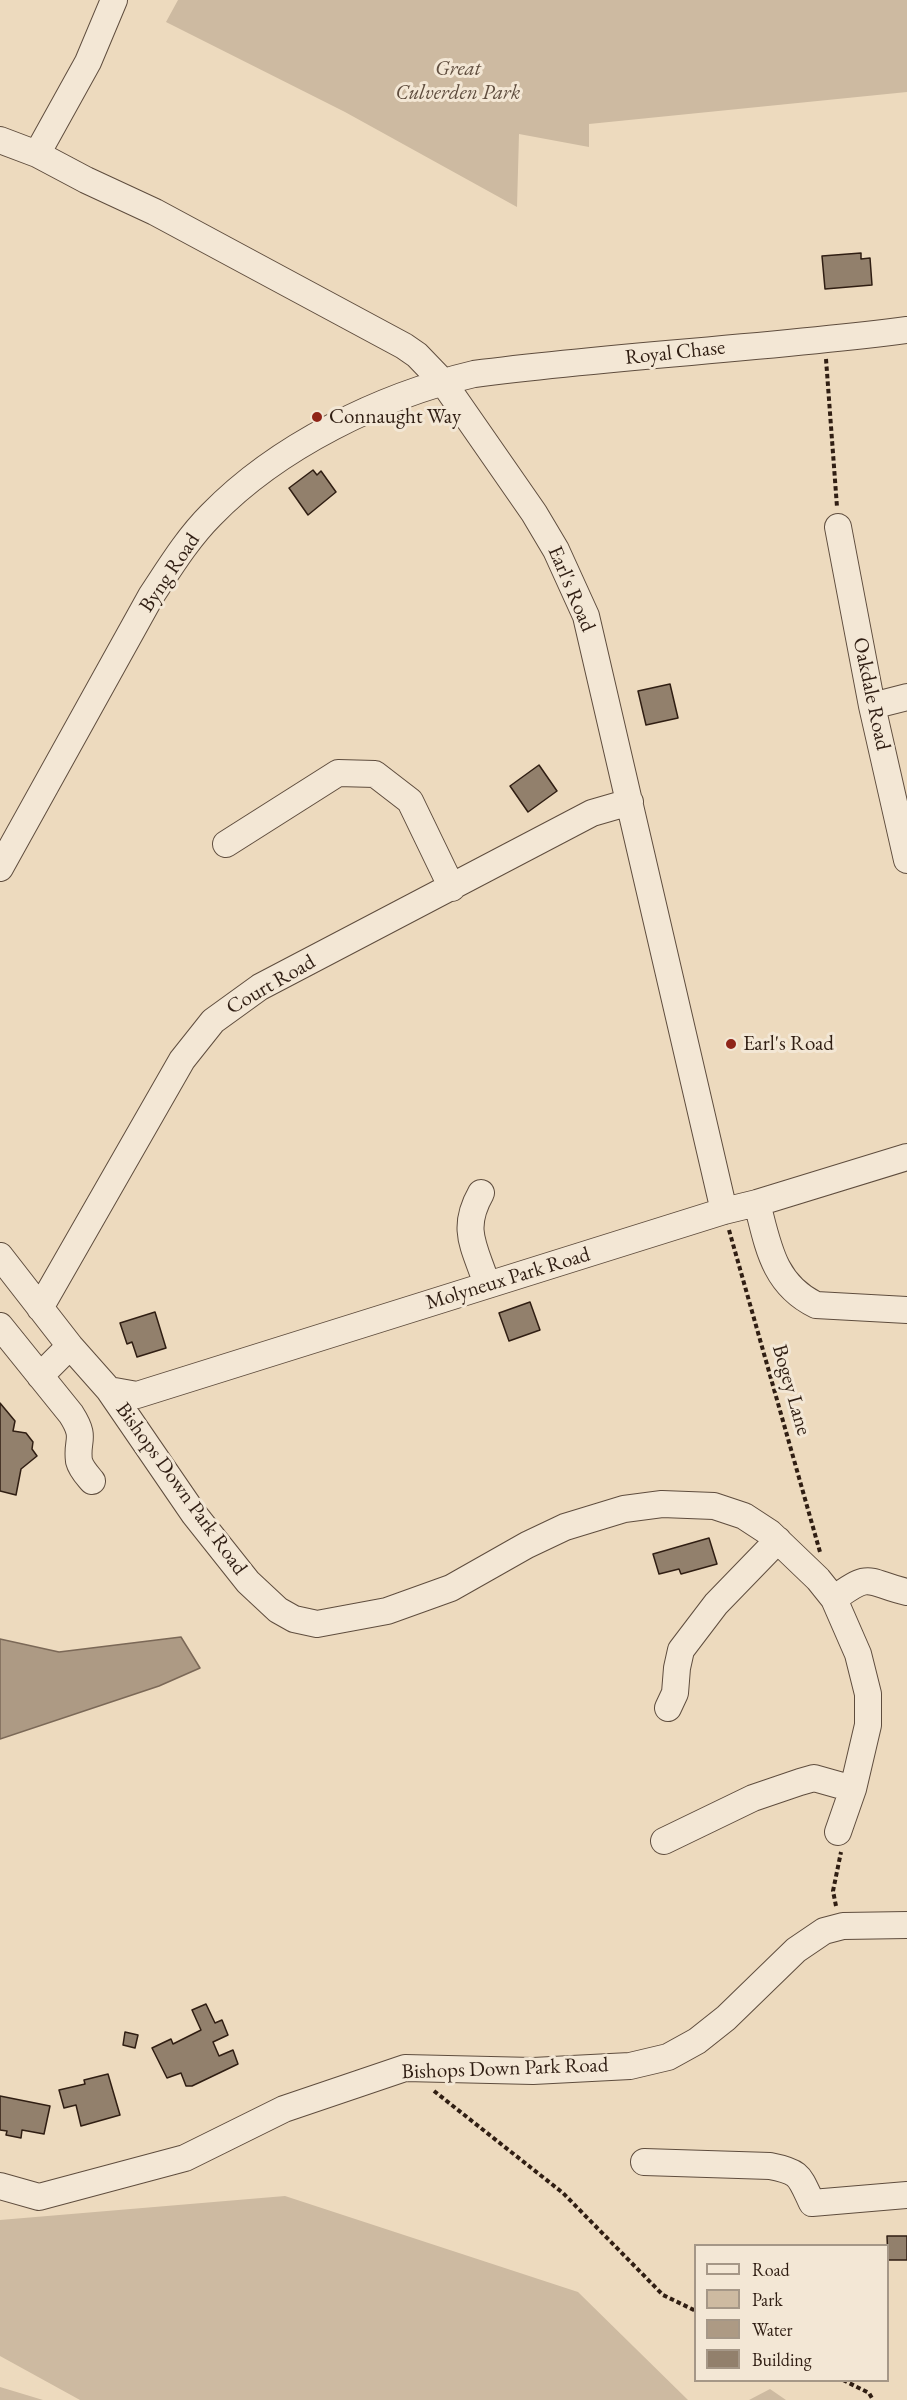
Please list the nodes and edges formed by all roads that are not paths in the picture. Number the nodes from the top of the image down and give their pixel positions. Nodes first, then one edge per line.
1 (114, 0) edge
2 (0, 140) edge
3 (37, 154) junction
4 (907, 330) edge
5 (443, 382) junction
6 (838, 527) road end
7 (907, 697) edge
8 (872, 706) junction
9 (630, 802) junction
10 (226, 844) dead end
11 (907, 860) edge
12 (0, 868) edge
13 (452, 888) junction
14 (907, 1157) edge
15 (481, 1193) dead end
16 (758, 1203) junction
17 (724, 1211) junction
18 (0, 1256) edge
19 (487, 1285) junction
20 (40, 1308) junction
21 (907, 1310) edge
22 (0, 1326) edge
23 (70, 1346) junction
24 (40, 1376) junction
25 (108, 1390) junction
26 (92, 1481) dead end
27 (778, 1540) junction
28 (907, 1592) edge
29 (834, 1599) junction
30 (668, 1708) dead end
31 (853, 1789) junction
32 (838, 1832) road end
33 (664, 1841) dead end
34 (907, 1925) edge
35 (644, 2162) dead end
36 (0, 2186) edge
37 (907, 2195) edge

1 - 3 street
2 - 3 street
3 - 5 street
4 - 5 street, Royal Chase
5 - 9 street, Earl's Road
5 - 12 street, Byng Road
6 - 8 street, Oakdale Road
7 - 8 street
8 - 11 street, Oakdale Road
9 - 13 street, Court Road
9 - 17 street, Earl's Road
10 - 13 street
13 - 20 street, Court Road
14 - 16 street, Molyneux Park Road
15 - 19 street
16 - 17 street, Molyneux Park Road
16 - 21 street
17 - 19 street, Molyneux Park Road
18 - 20 street, Bishops Down Park Road
19 - 25 street, Molyneux Park Road
20 - 23 street, Bishops Down Park Road
22 - 24 street
23 - 24 street
23 - 25 street, Bishops Down Park Road
24 - 26 street
25 - 27 street, Bishops Down Park Road
27 - 29 street, Bishops Down Park Road
27 - 30 street
28 - 29 street
29 - 31 street, Bishops Down Park Road
31 - 32 street, Bishops Down Park Road
31 - 33 street
34 - 36 street, Bishops Down Park Road
35 - 37 street

